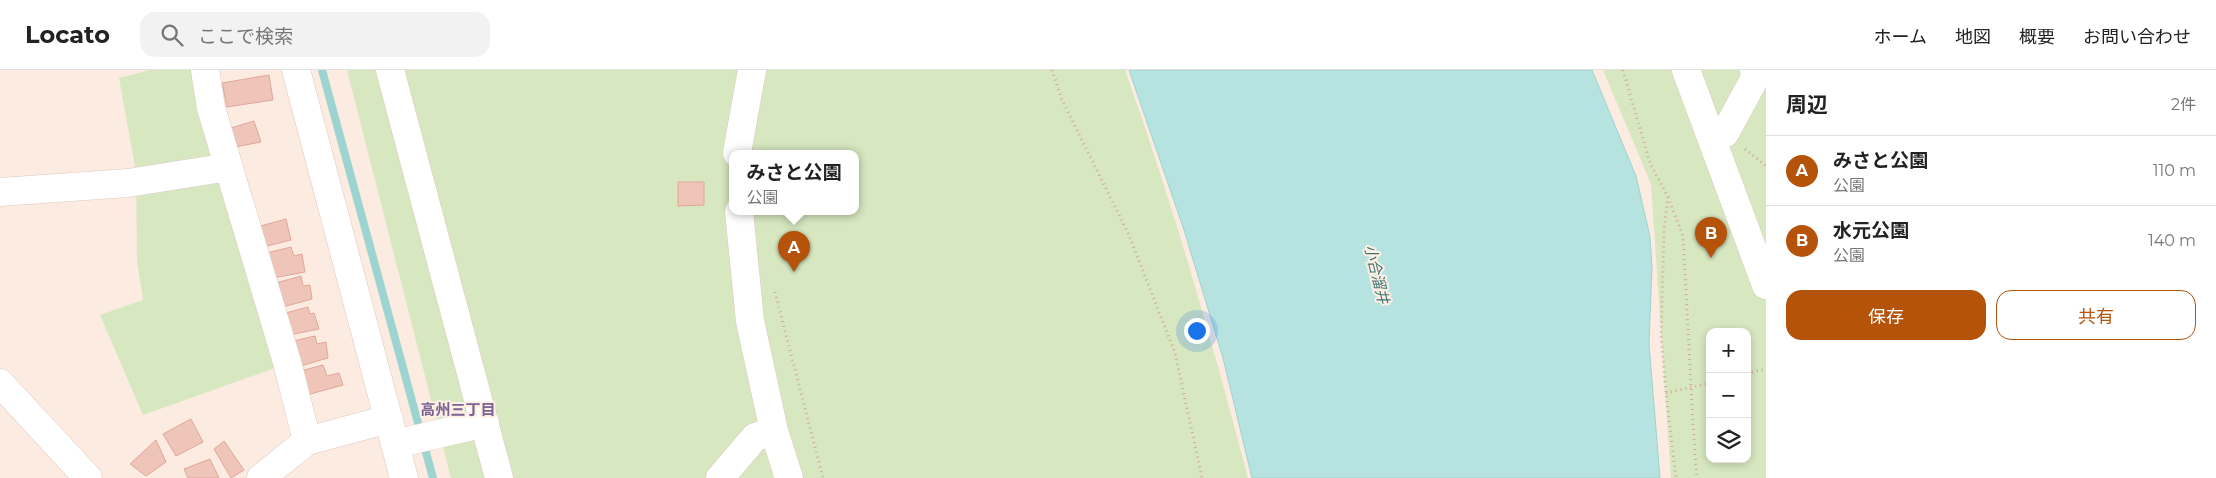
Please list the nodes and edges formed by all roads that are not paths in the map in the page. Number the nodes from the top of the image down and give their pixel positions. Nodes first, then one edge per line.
1 (205, 70) edge
2 (296, 70) edge
3 (390, 70) edge
4 (752, 70) edge
5 (1686, 70) edge
6 (1754, 70) edge
7 (1725, 133) dead end
8 (738, 150) edge
9 (229, 167) junction
10 (0, 192) edge
11 (739, 215) edge
12 (1766, 285) edge
13 (0, 383) edge
14 (485, 423) junction
15 (774, 430) junction
16 (392, 432) junction
17 (307, 441) junction
18 (88, 478) edge
19 (261, 478) edge
20 (404, 478) edge
21 (499, 478) edge
22 (720, 478) edge
23 (789, 478) edge

1 - 9 street
2 - 16 street
3 - 14 street
4 - 8 street
5 - 12 street
6 - 7 street
9 - 10 street
9 - 17 street
11 - 15 street
13 - 18 street
14 - 16 street
14 - 21 street
15 - 22 street
15 - 23 street
16 - 17 street
16 - 20 street
17 - 19 street

